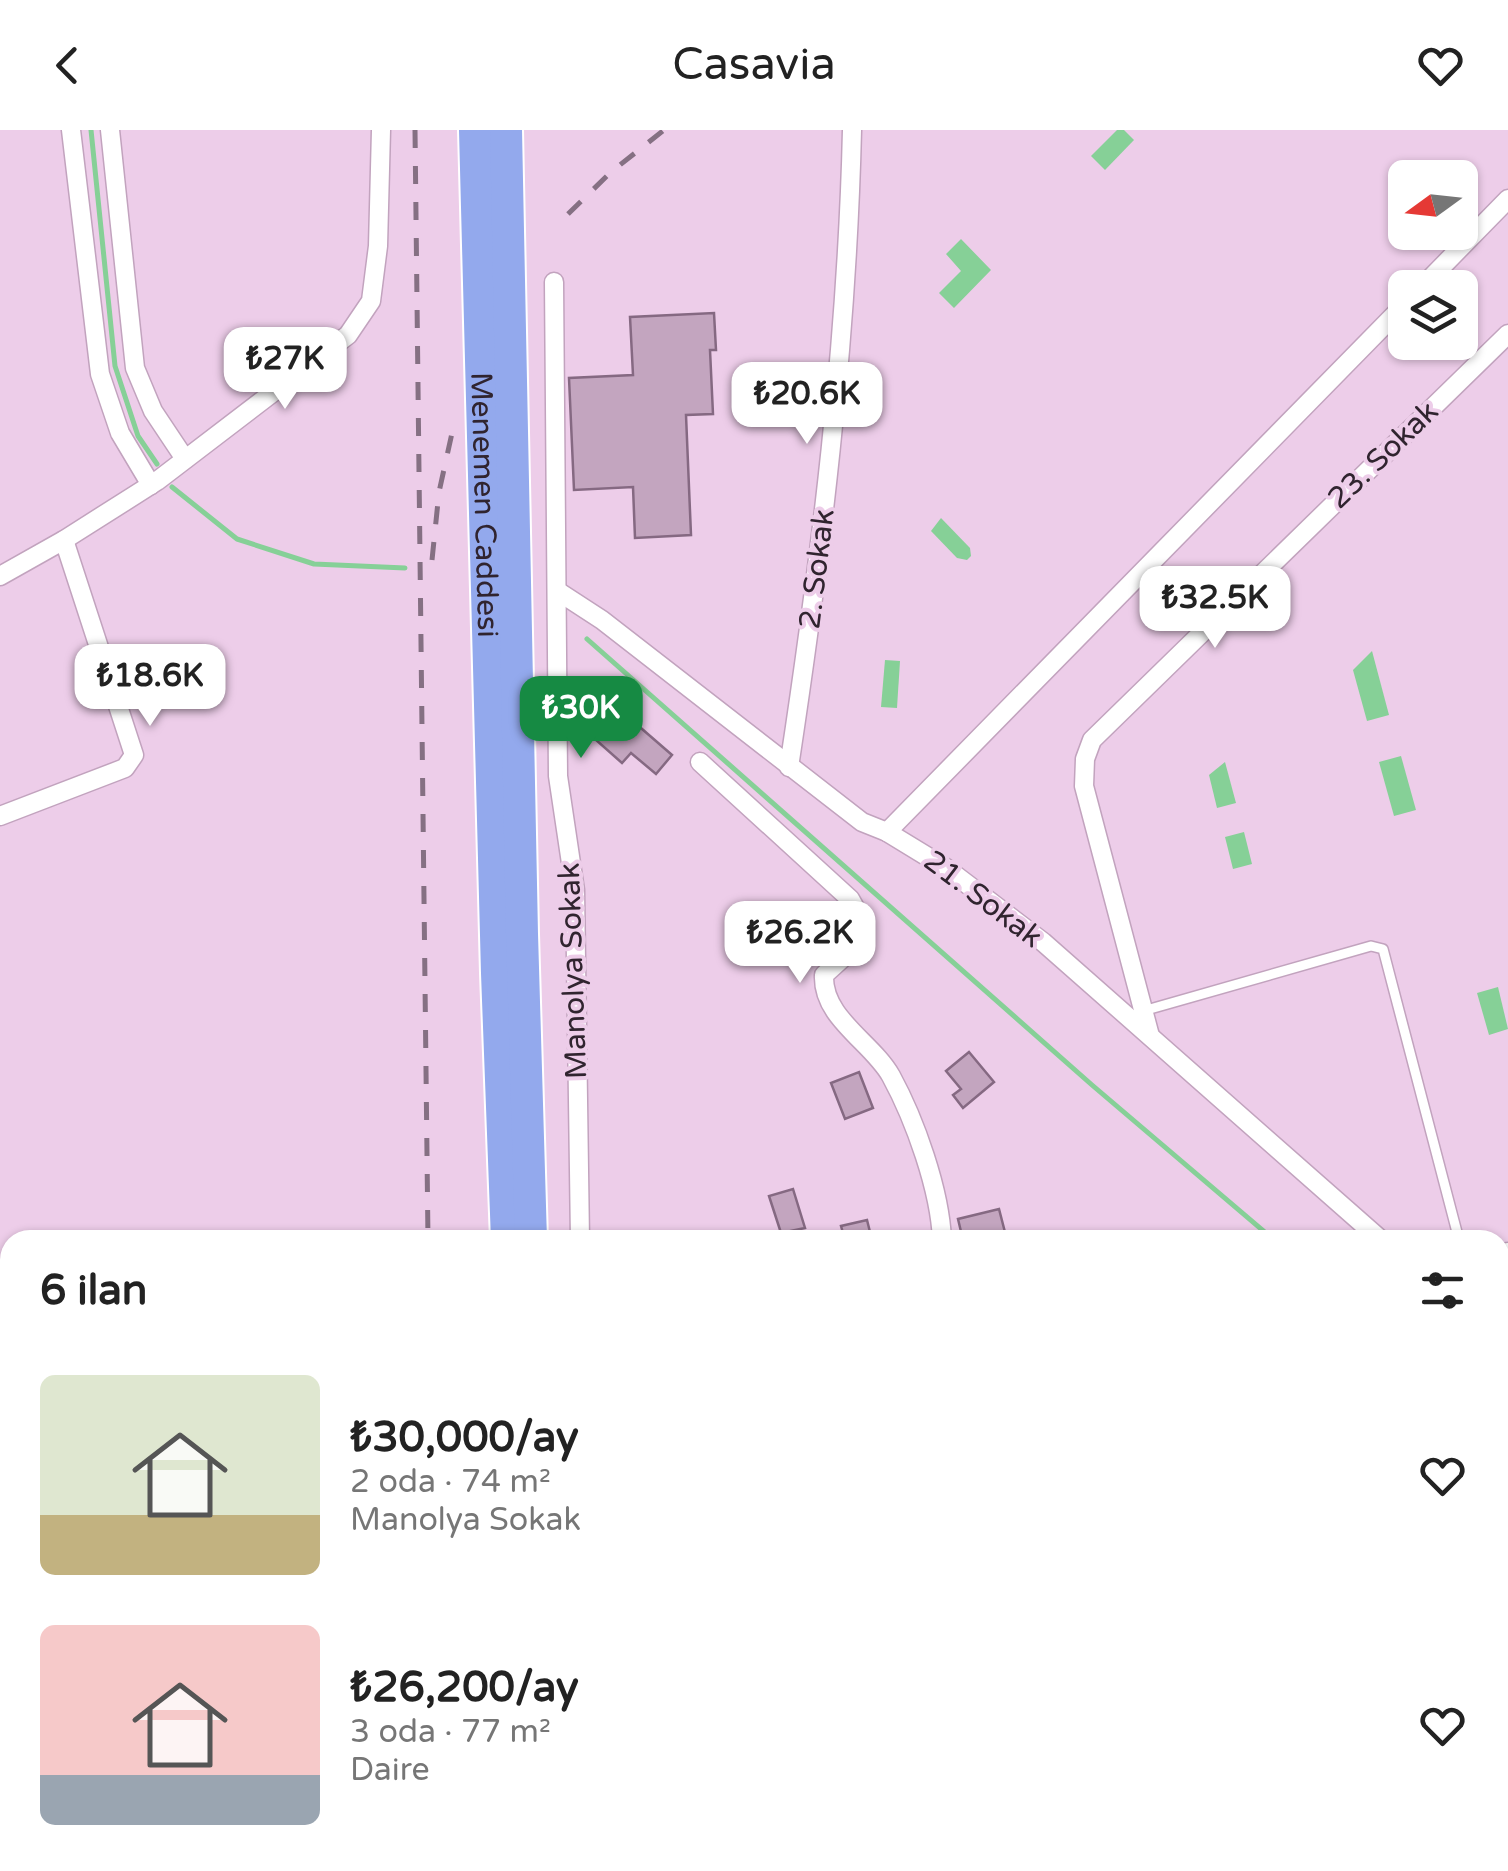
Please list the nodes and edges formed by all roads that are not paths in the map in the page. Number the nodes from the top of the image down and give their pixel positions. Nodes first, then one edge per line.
1 (71, 130) edge
2 (381, 130) edge
3 (476, 130) edge
4 (506, 130) edge
5 (852, 130) edge
6 (114, 131) edge
7 (1508, 199) edge
8 (1439, 270) edge
9 (554, 282) dead end
10 (1388, 321) edge
11 (1508, 334) edge
12 (186, 460) junction
13 (152, 484) junction
14 (64, 540) junction
15 (0, 576) edge
16 (558, 592) junction
17 (700, 762) dead end
18 (789, 767) junction
19 (0, 816) edge
20 (887, 832) junction
21 (1143, 1010) junction
22 (1150, 1036) junction
23 (507, 1230) edge
24 (531, 1230) edge
25 (580, 1230) edge
26 (940, 1230) edge
27 (1370, 1230) edge
28 (1456, 1230) edge

1 - 13 street
2 - 12 street
3 - 23 highway, Menemen Caddesi
4 - 24 highway, Menemen Caddesi
5 - 18 street, 2. Sokak
6 - 12 street
7 - 8 street
9 - 16 street, Manolya Sokak
10 - 20 street
11 - 21 street, 23. Sokak
12 - 13 street
13 - 14 street
14 - 15 street
14 - 19 street
16 - 18 street, 21. Sokak
16 - 25 street, Manolya Sokak
17 - 26 street
18 - 20 street, 21. Sokak
20 - 22 street, 21. Sokak
21 - 22 street, 23. Sokak
21 - 28 lane
22 - 27 street, 21. Sokak

